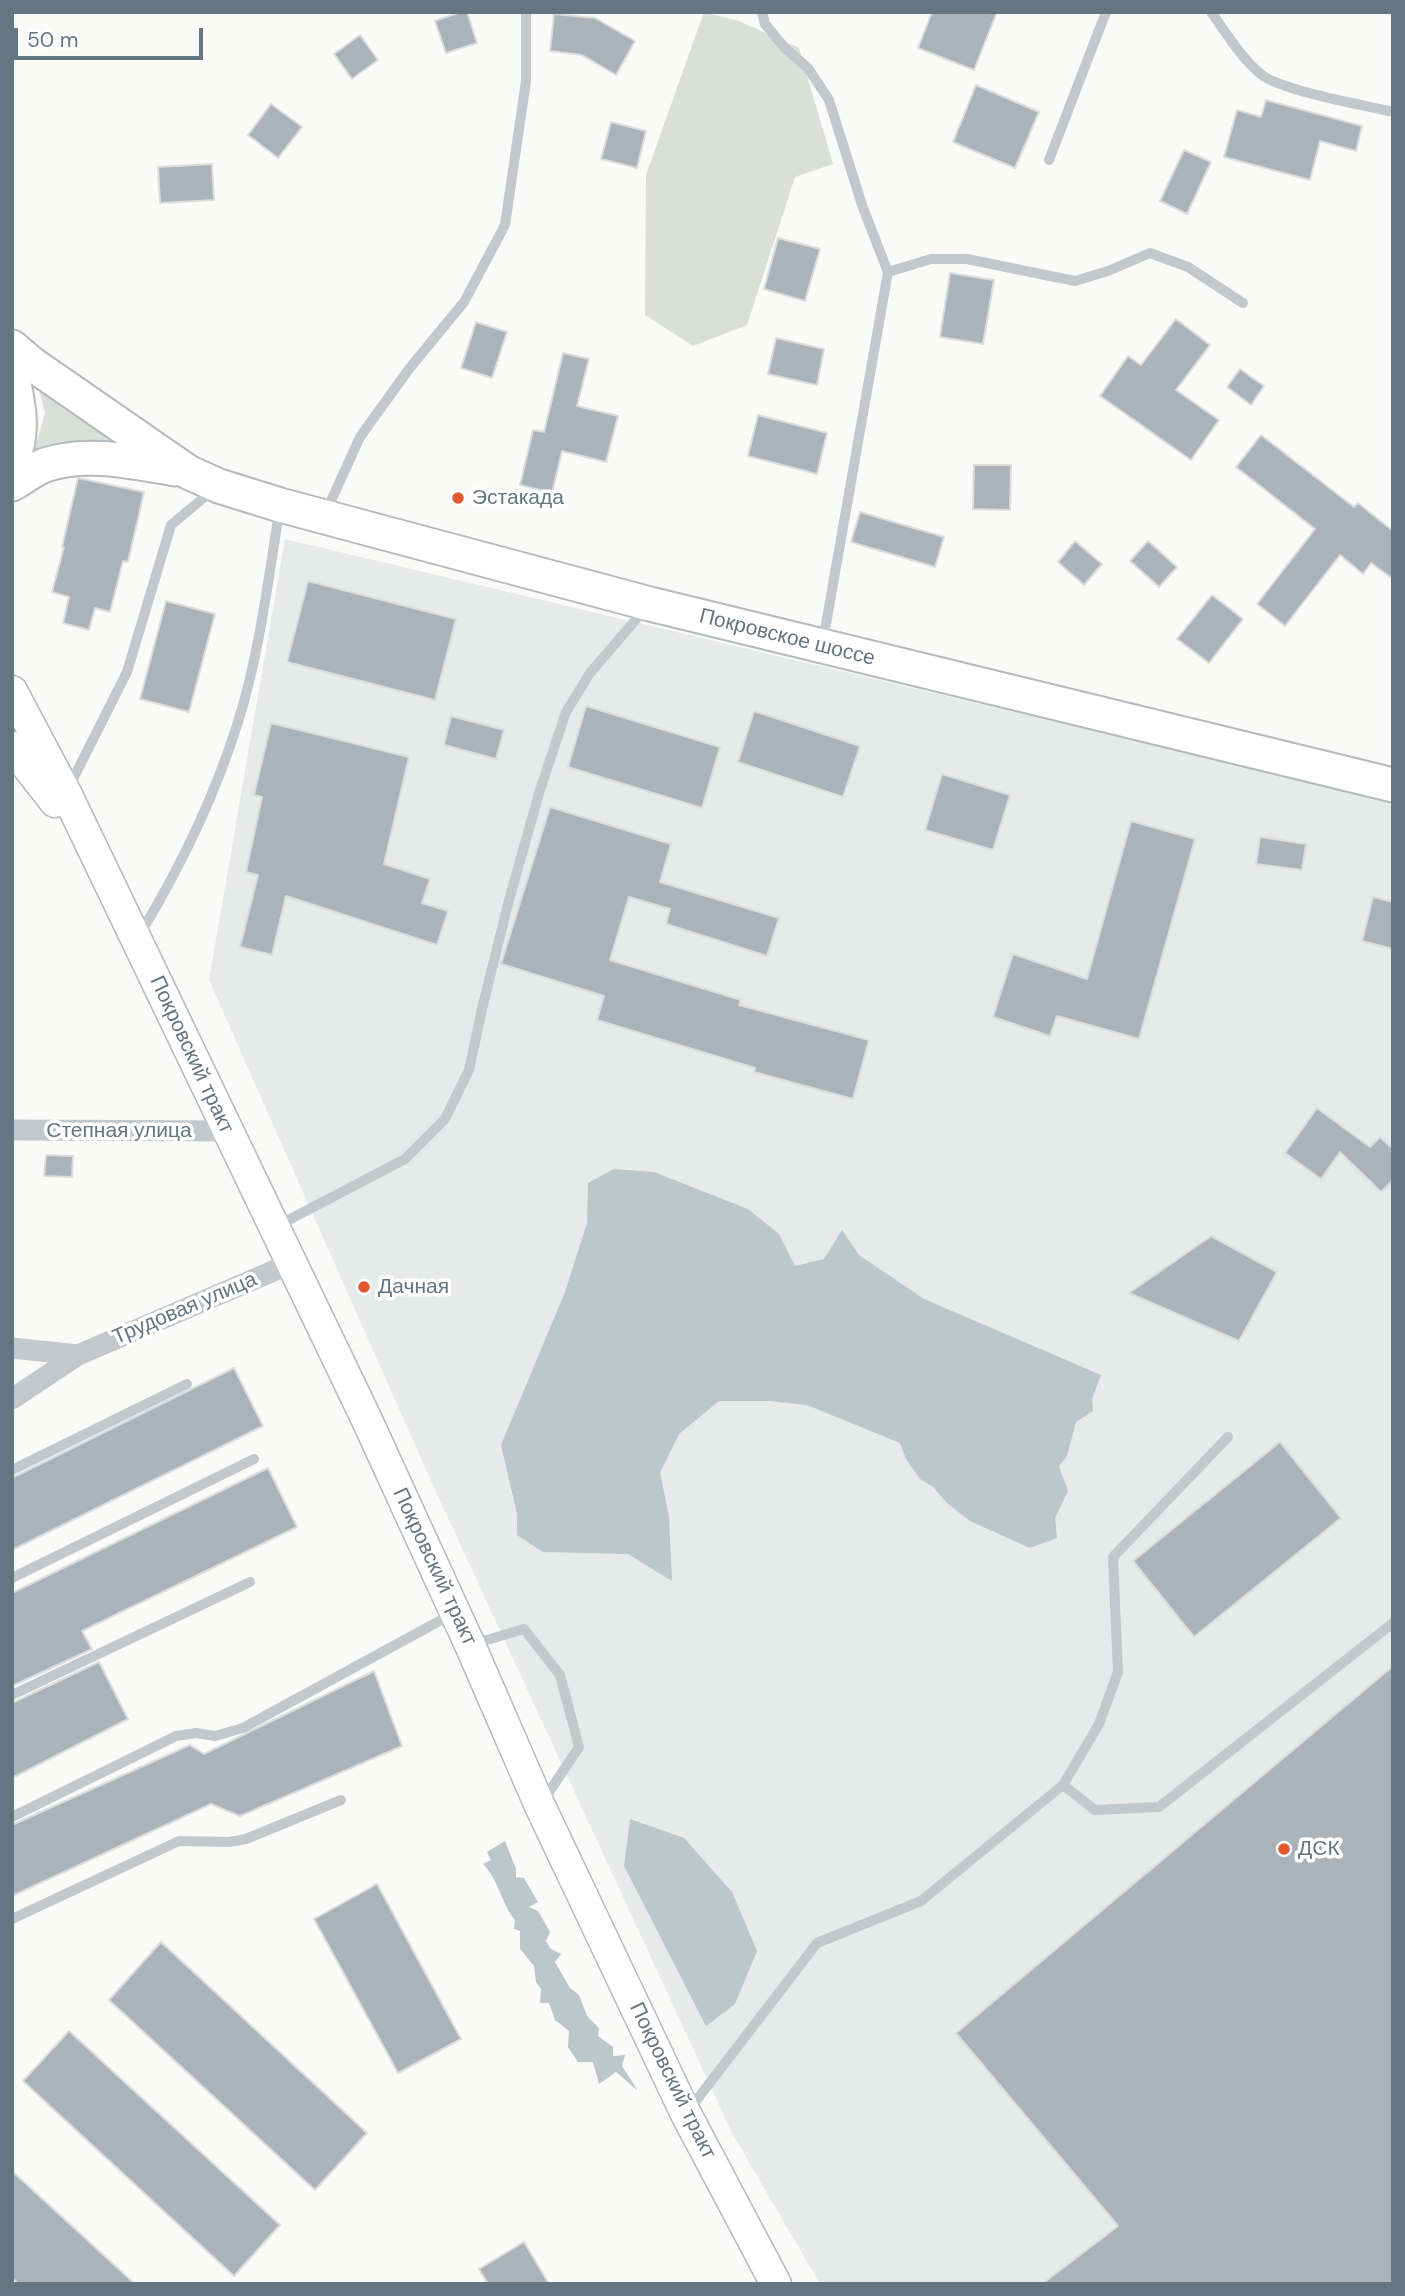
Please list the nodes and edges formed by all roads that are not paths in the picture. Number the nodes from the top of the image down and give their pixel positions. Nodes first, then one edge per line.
1 (526, 12) edge
2 (762, 12) edge
3 (1106, 12) edge
4 (1211, 12) edge
5 (1393, 112) edge
6 (1049, 160) dead end
7 (888, 272) junction
8 (1243, 303) dead end
9 (12, 347) edge
10 (12, 374) edge
11 (12, 460) edge
12 (188, 472) junction
13 (12, 484) edge
14 (219, 486) junction
15 (280, 505) junction
16 (324, 517) junction
17 (650, 604) junction
18 (822, 647) junction
19 (12, 691) edge
20 (12, 747) edge
21 (1393, 785) edge
22 (66, 793) junction
23 (92, 850) junction
24 (136, 939) junction
25 (12, 1130) edge
26 (226, 1131) junction
27 (274, 1228) junction
28 (292, 1263) junction
29 (12, 1348) edge
30 (78, 1355) junction
31 (187, 1384) dead end
32 (12, 1399) edge
33 (1228, 1437) dead end
34 (254, 1459) dead end
35 (12, 1470) edge
36 (12, 1578) edge
37 (250, 1582) dead end
38 (454, 1613) junction
39 (1393, 1623) edge
40 (470, 1645) junction
41 (12, 1695) edge
42 (1063, 1785) junction
43 (341, 1800) dead end
44 (540, 1806) junction
45 (12, 1817) edge
46 (12, 1919) edge
47 (686, 2114) junction
48 (776, 2284) edge

1 - 16 lane
2 - 7 lane
3 - 6 lane
4 - 5 lane
7 - 8 lane
7 - 18 lane
9 - 12 main road, Покровское шоссе
10 - 11 main road
12 - 13 main road, Покровское шоссе
12 - 14 main road, Покровское шоссе
14 - 15 main road, Покровское шоссе
14 - 22 lane
15 - 16 main road, Покровское шоссе
15 - 24 lane
16 - 17 main road, Покровское шоссе
17 - 18 main road, Покровское шоссе
17 - 27 lane
18 - 21 main road, Покровское шоссе
19 - 22 main road
20 - 23 main road
22 - 23 main road
23 - 24 main road, Покровский тракт
24 - 26 main road, Покровский тракт
25 - 26 street, Степная улица
26 - 27 main road, Покровский тракт
27 - 28 main road, Покровский тракт
28 - 30 street, Трудовая улица
28 - 38 main road, Покровский тракт
29 - 30 street, Трудовая улица
30 - 32 street, Трудовая улица
31 - 35 lane
33 - 42 lane
34 - 36 lane
37 - 41 lane
38 - 40 main road, Покровский тракт
38 - 45 lane
39 - 42 lane
40 - 44 main road, Покровский тракт
40 - 44 lane
42 - 47 lane
43 - 46 lane
44 - 47 main road, Покровский тракт
47 - 48 main road, Покровский тракт

